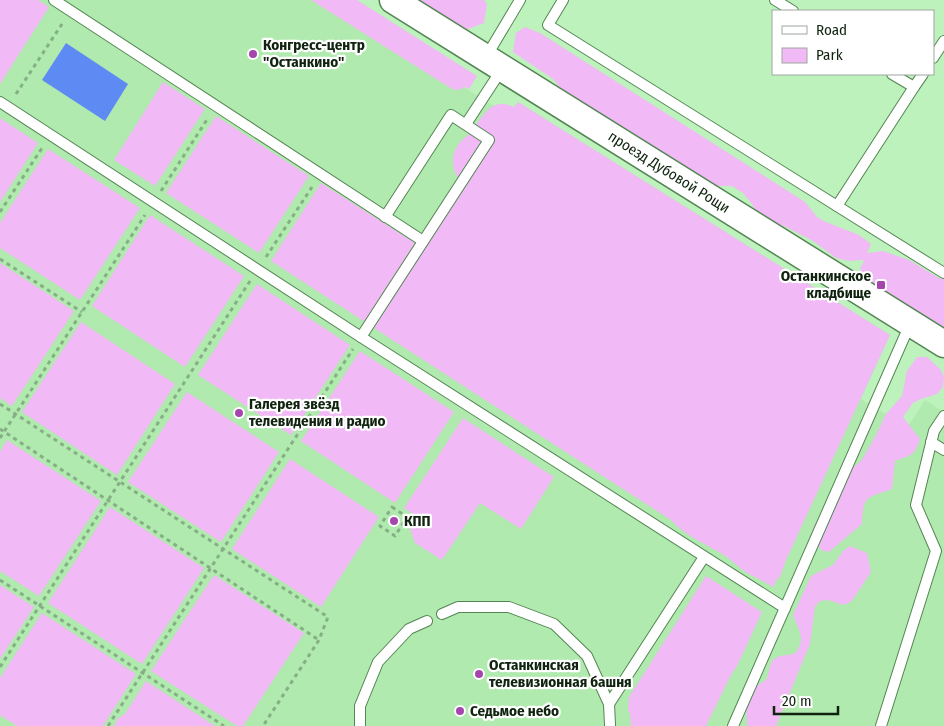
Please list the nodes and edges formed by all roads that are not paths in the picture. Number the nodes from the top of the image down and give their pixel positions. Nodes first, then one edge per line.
1 (54, 0) edge
2 (393, 0) edge
3 (520, 0) edge
4 (562, 0) edge
5 (775, 0) edge
6 (791, 10) edge
7 (944, 41) edge
8 (934, 56) edge
9 (494, 63) junction
10 (894, 75) edge
11 (922, 75) edge
12 (914, 87) junction
13 (4, 105) edge
14 (466, 124) junction
15 (837, 206) junction
16 (385, 217) junction
17 (423, 241) junction
18 (944, 273) edge
19 (910, 323) junction
20 (361, 337) junction
21 (944, 344) edge
22 (944, 416) edge
23 (931, 442) junction
24 (944, 450) edge
25 (940, 554) edge
26 (704, 557) junction
27 (786, 608) junction
28 (442, 614) dead end
29 (427, 620) dead end
30 (609, 704) junction
31 (610, 725) edge
32 (360, 726) edge
33 (733, 726) edge
34 (881, 726) edge

1 - 16 lane
2 - 9 street, проезд Дубовой Рощи
3 - 9 lane
4 - 15 lane
5 - 6 lane
7 - 8 lane
9 - 14 lane
9 - 19 street, проезд Дубовой Рощи
10 - 12 lane
11 - 12 lane
12 - 15 lane
13 - 20 lane
14 - 16 lane
14 - 17 lane
15 - 18 lane
16 - 17 lane
17 - 20 lane
19 - 21 street, проезд Дубовой Рощи
19 - 27 lane
20 - 26 lane
22 - 23 lane
23 - 24 lane
23 - 25 lane
25 - 34 lane
26 - 27 lane
26 - 30 lane
27 - 33 lane
28 - 30 lane
29 - 32 lane
30 - 31 lane

